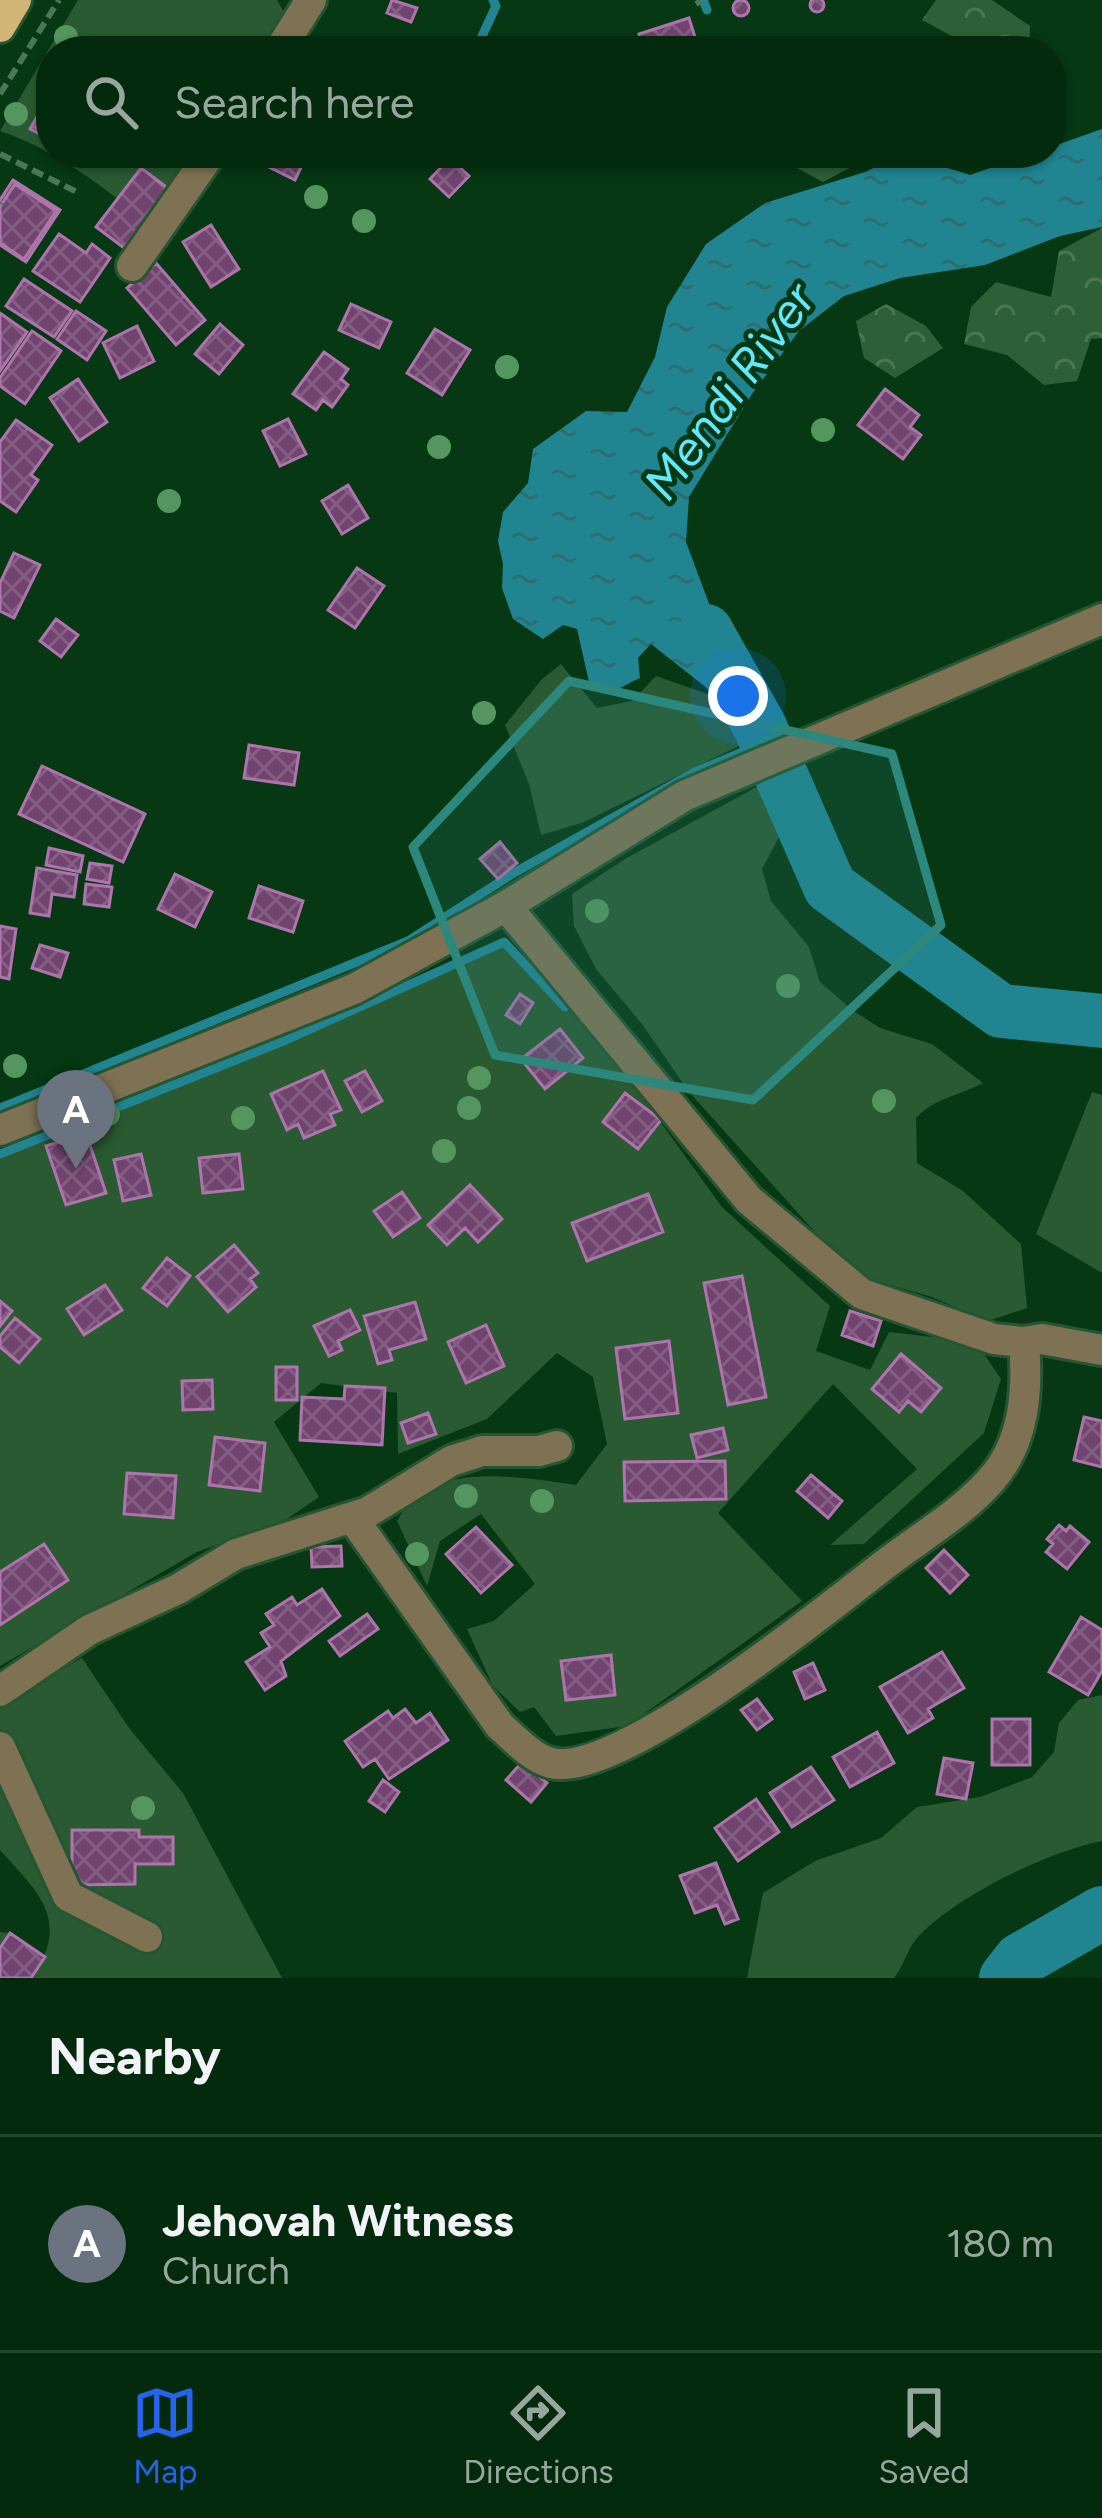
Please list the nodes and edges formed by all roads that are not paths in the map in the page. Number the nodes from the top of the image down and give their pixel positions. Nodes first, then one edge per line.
1 (16, 0) edge
2 (311, 0) edge
3 (0, 27) edge
4 (288, 36) edge
5 (201, 168) edge
6 (132, 266) dead end
7 (1102, 619) edge
8 (506, 906) junction
9 (0, 1130) edge
10 (1024, 1342) junction
11 (1102, 1350) edge
12 (556, 1445) dead end
13 (352, 1517) junction
14 (0, 1691) edge
15 (0, 1747) edge
16 (147, 1937) dead end

1 - 3 main road
2 - 4 street
5 - 6 street
7 - 8 street
8 - 9 street
8 - 10 street
10 - 11 street
10 - 13 street
12 - 13 street
13 - 14 street
15 - 16 street

